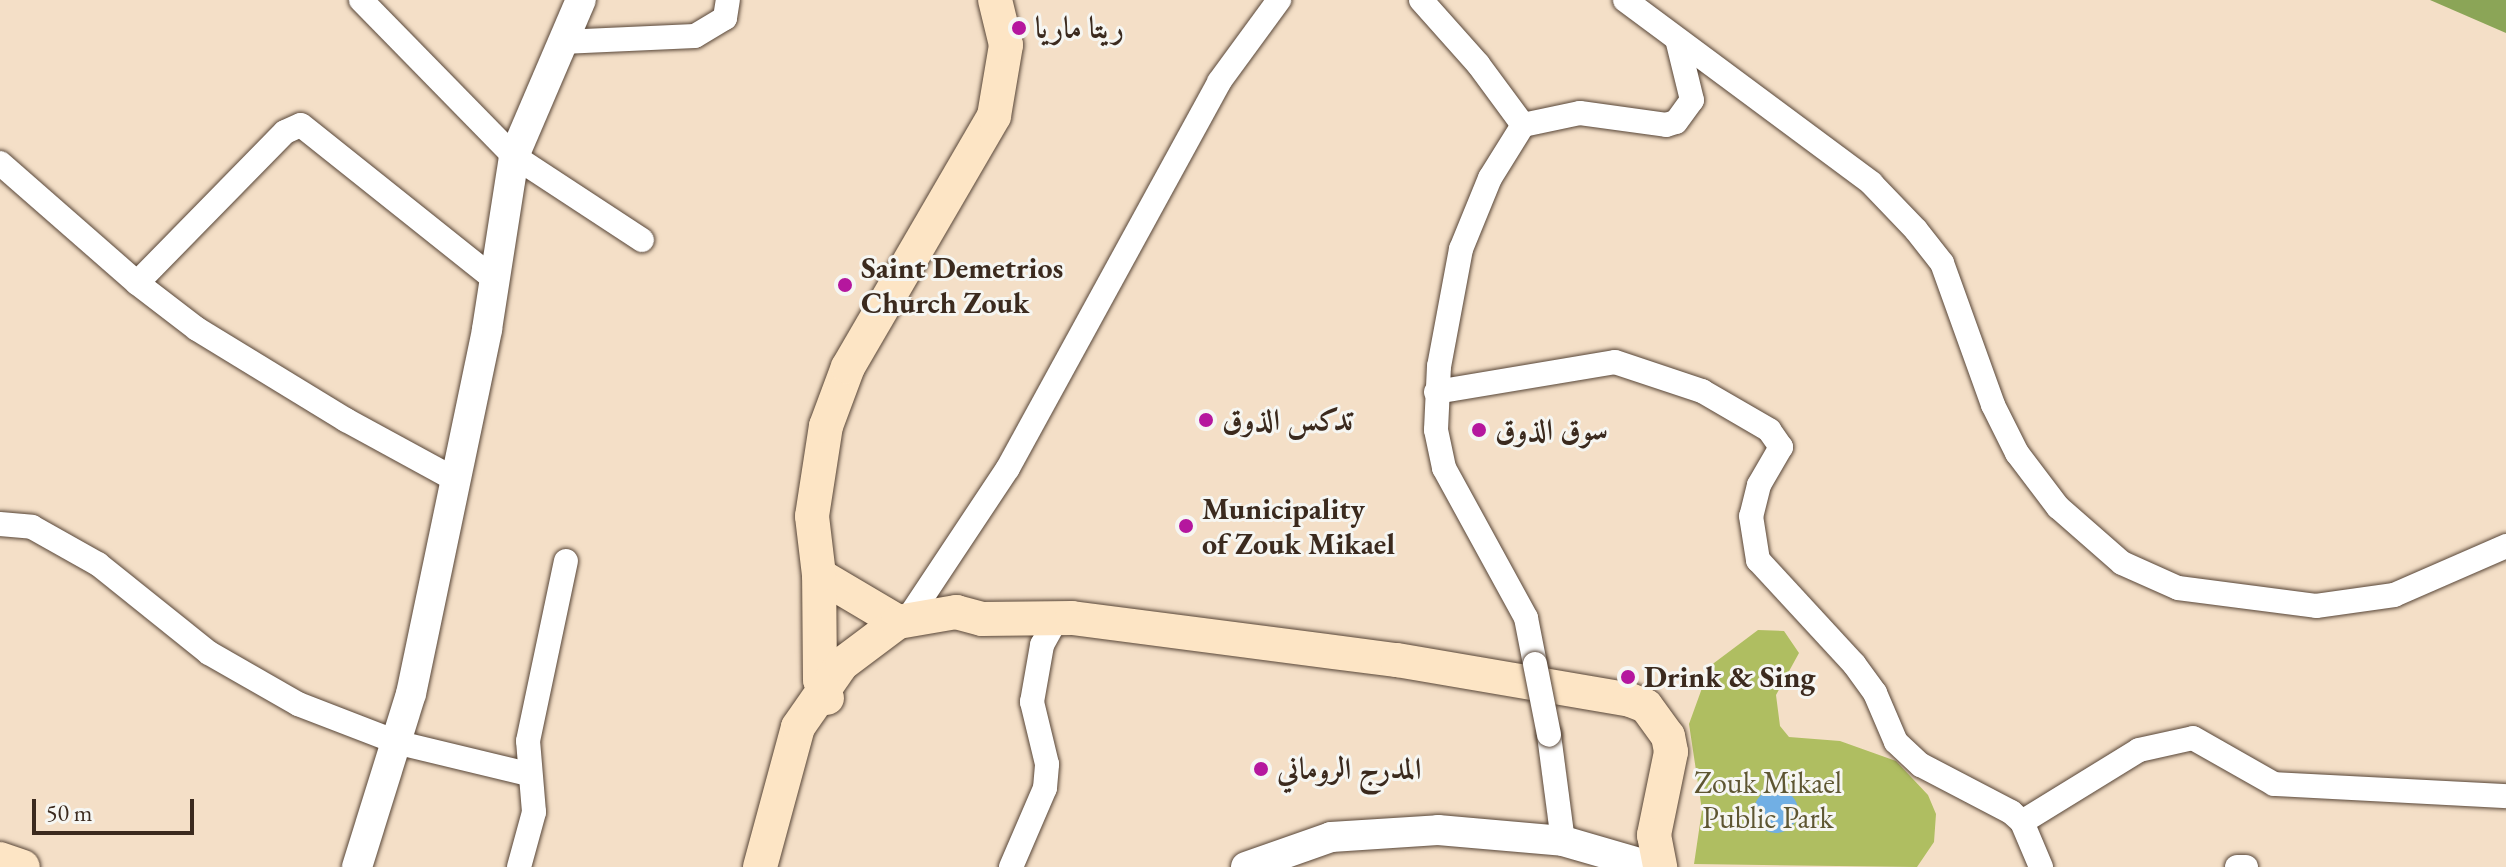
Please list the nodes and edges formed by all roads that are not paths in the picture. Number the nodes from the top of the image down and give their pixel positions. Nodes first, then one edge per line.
1 (361, 0) edge
2 (581, 0) edge
3 (728, 0) edge
4 (995, 0) edge
5 (1279, 0) edge
6 (1421, 0) edge
7 (1625, 0) edge
8 (562, 42) junction
9 (1678, 43) junction
10 (1523, 125) junction
11 (514, 156) junction
12 (0, 163) edge
13 (642, 240) dead end
14 (495, 280) junction
15 (137, 283) junction
16 (1436, 392) junction
17 (454, 479) junction
18 (0, 524) edge
19 (2506, 546) edge
20 (566, 561) dead end
21 (816, 564) junction
22 (944, 570) junction
23 (1057, 618) junction
24 (966, 620) junction
25 (902, 621) junction
26 (822, 706) junction
27 (399, 743) junction
28 (528, 774) junction
29 (2506, 796) edge
30 (2022, 822) junction
31 (1563, 841) junction
32 (0, 859) edge
33 (23, 867) edge
34 (357, 867) edge
35 (519, 867) edge
36 (760, 867) edge
37 (1011, 867) edge
38 (1246, 867) edge
39 (1653, 867) edge
40 (1660, 867) edge
41 (2041, 867) edge
42 (2237, 867) edge
43 (2246, 867) edge

1 - 11 street
2 - 8 street
3 - 8 street
4 - 21 main road
5 - 22 street
6 - 10 street
7 - 9 street
8 - 11 street
9 - 10 street
9 - 19 street
10 - 16 street
11 - 13 street
11 - 14 street
12 - 15 street
14 - 15 street
14 - 17 street
15 - 17 street
16 - 30 street
16 - 31 street, bridge
17 - 27 street
18 - 27 street
20 - 28 street
21 - 25 main road
21 - 26 main road
22 - 24 street
22 - 25 street
23 - 24 main road
23 - 37 street
23 - 40 main road
24 - 25 main road
24 - 26 main road
25 - 26 main road
26 - 36 main road
27 - 28 street
27 - 34 street
28 - 35 street
29 - 30 street
30 - 41 street
31 - 38 street
31 - 39 street
32 - 33 main road
42 - 43 street

